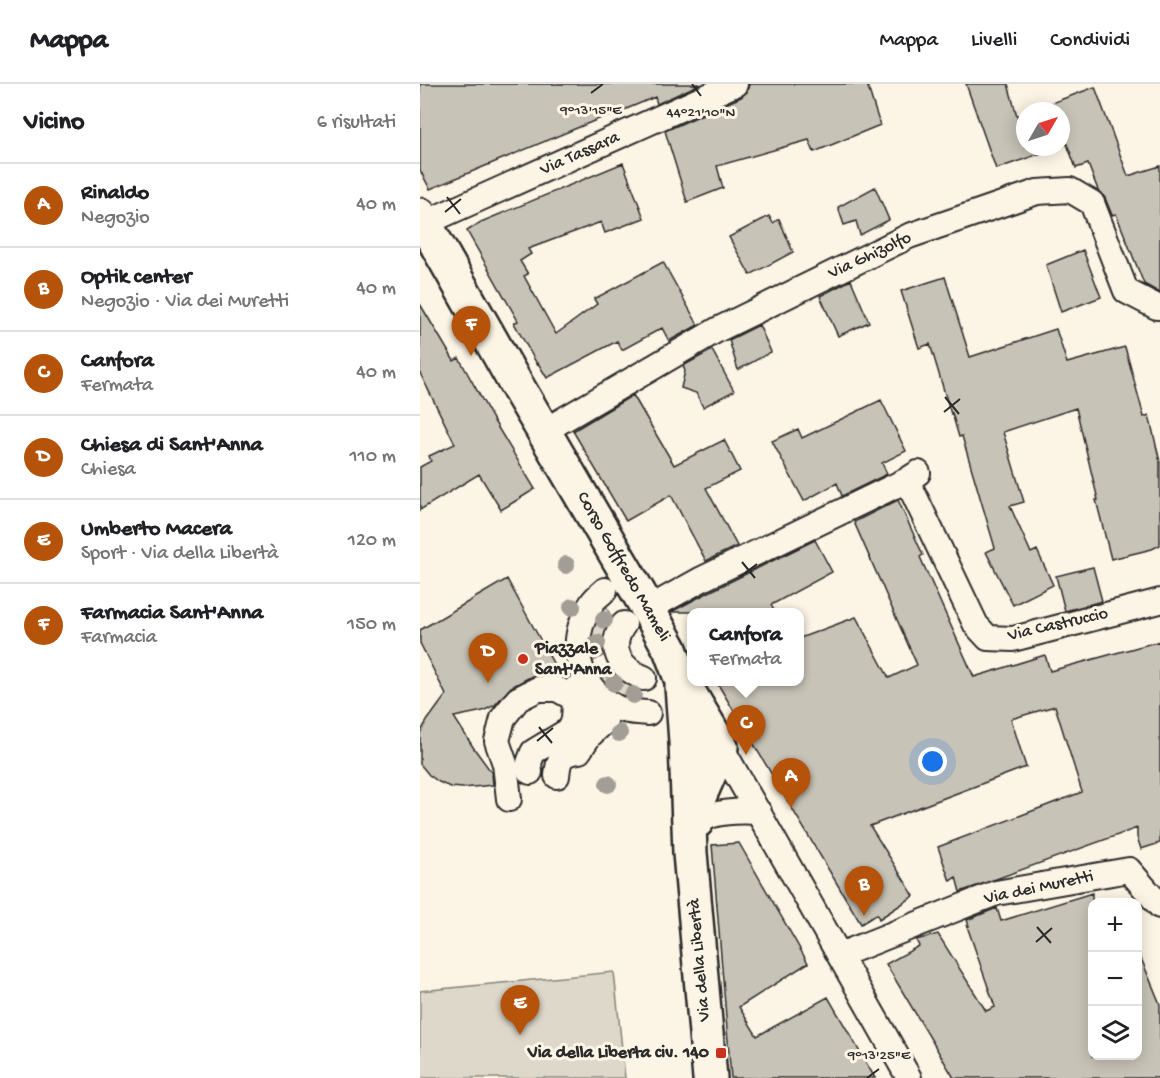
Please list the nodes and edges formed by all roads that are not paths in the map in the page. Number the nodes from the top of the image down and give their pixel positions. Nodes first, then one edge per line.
1 (735, 84) edge
2 (422, 219) edge
3 (1160, 308) edge
4 (544, 430) junction
5 (605, 590) dead end
6 (1160, 601) edge
7 (636, 617) junction
8 (644, 678) dead end
9 (682, 681) junction
10 (580, 688) junction
11 (648, 713) dead end
12 (721, 747) junction
13 (530, 772) dead end
14 (557, 776) dead end
15 (508, 799) dead end
16 (759, 812) junction
17 (693, 831) junction
18 (1160, 906) edge
19 (840, 955) junction
20 (710, 1078) edge
21 (909, 1078) edge

1 - 2 street, Via Tassara
2 - 4 main road, Corso Goffredo Mameli
3 - 4 street, Via Ghizolfo
4 - 7 main road, Corso Goffredo Mameli
5 - 10 street
6 - 7 street, Via Castruccio
7 - 8 street
7 - 9 main road, Corso Goffredo Mameli
9 - 12 main road, Corso Goffredo Mameli
9 - 17 main road, Via della Libertà
10 - 11 street
10 - 13 street
10 - 14 street
10 - 15 street
12 - 16 street, Corso Goffredo Mameli
12 - 17 main road, Via della Libertà
16 - 17 street
16 - 19 street, Corso Goffredo Mameli
17 - 20 main road, Via della Libertà
18 - 19 street, Via dei Muretti
19 - 21 street, Corso Goffredo Mameli

